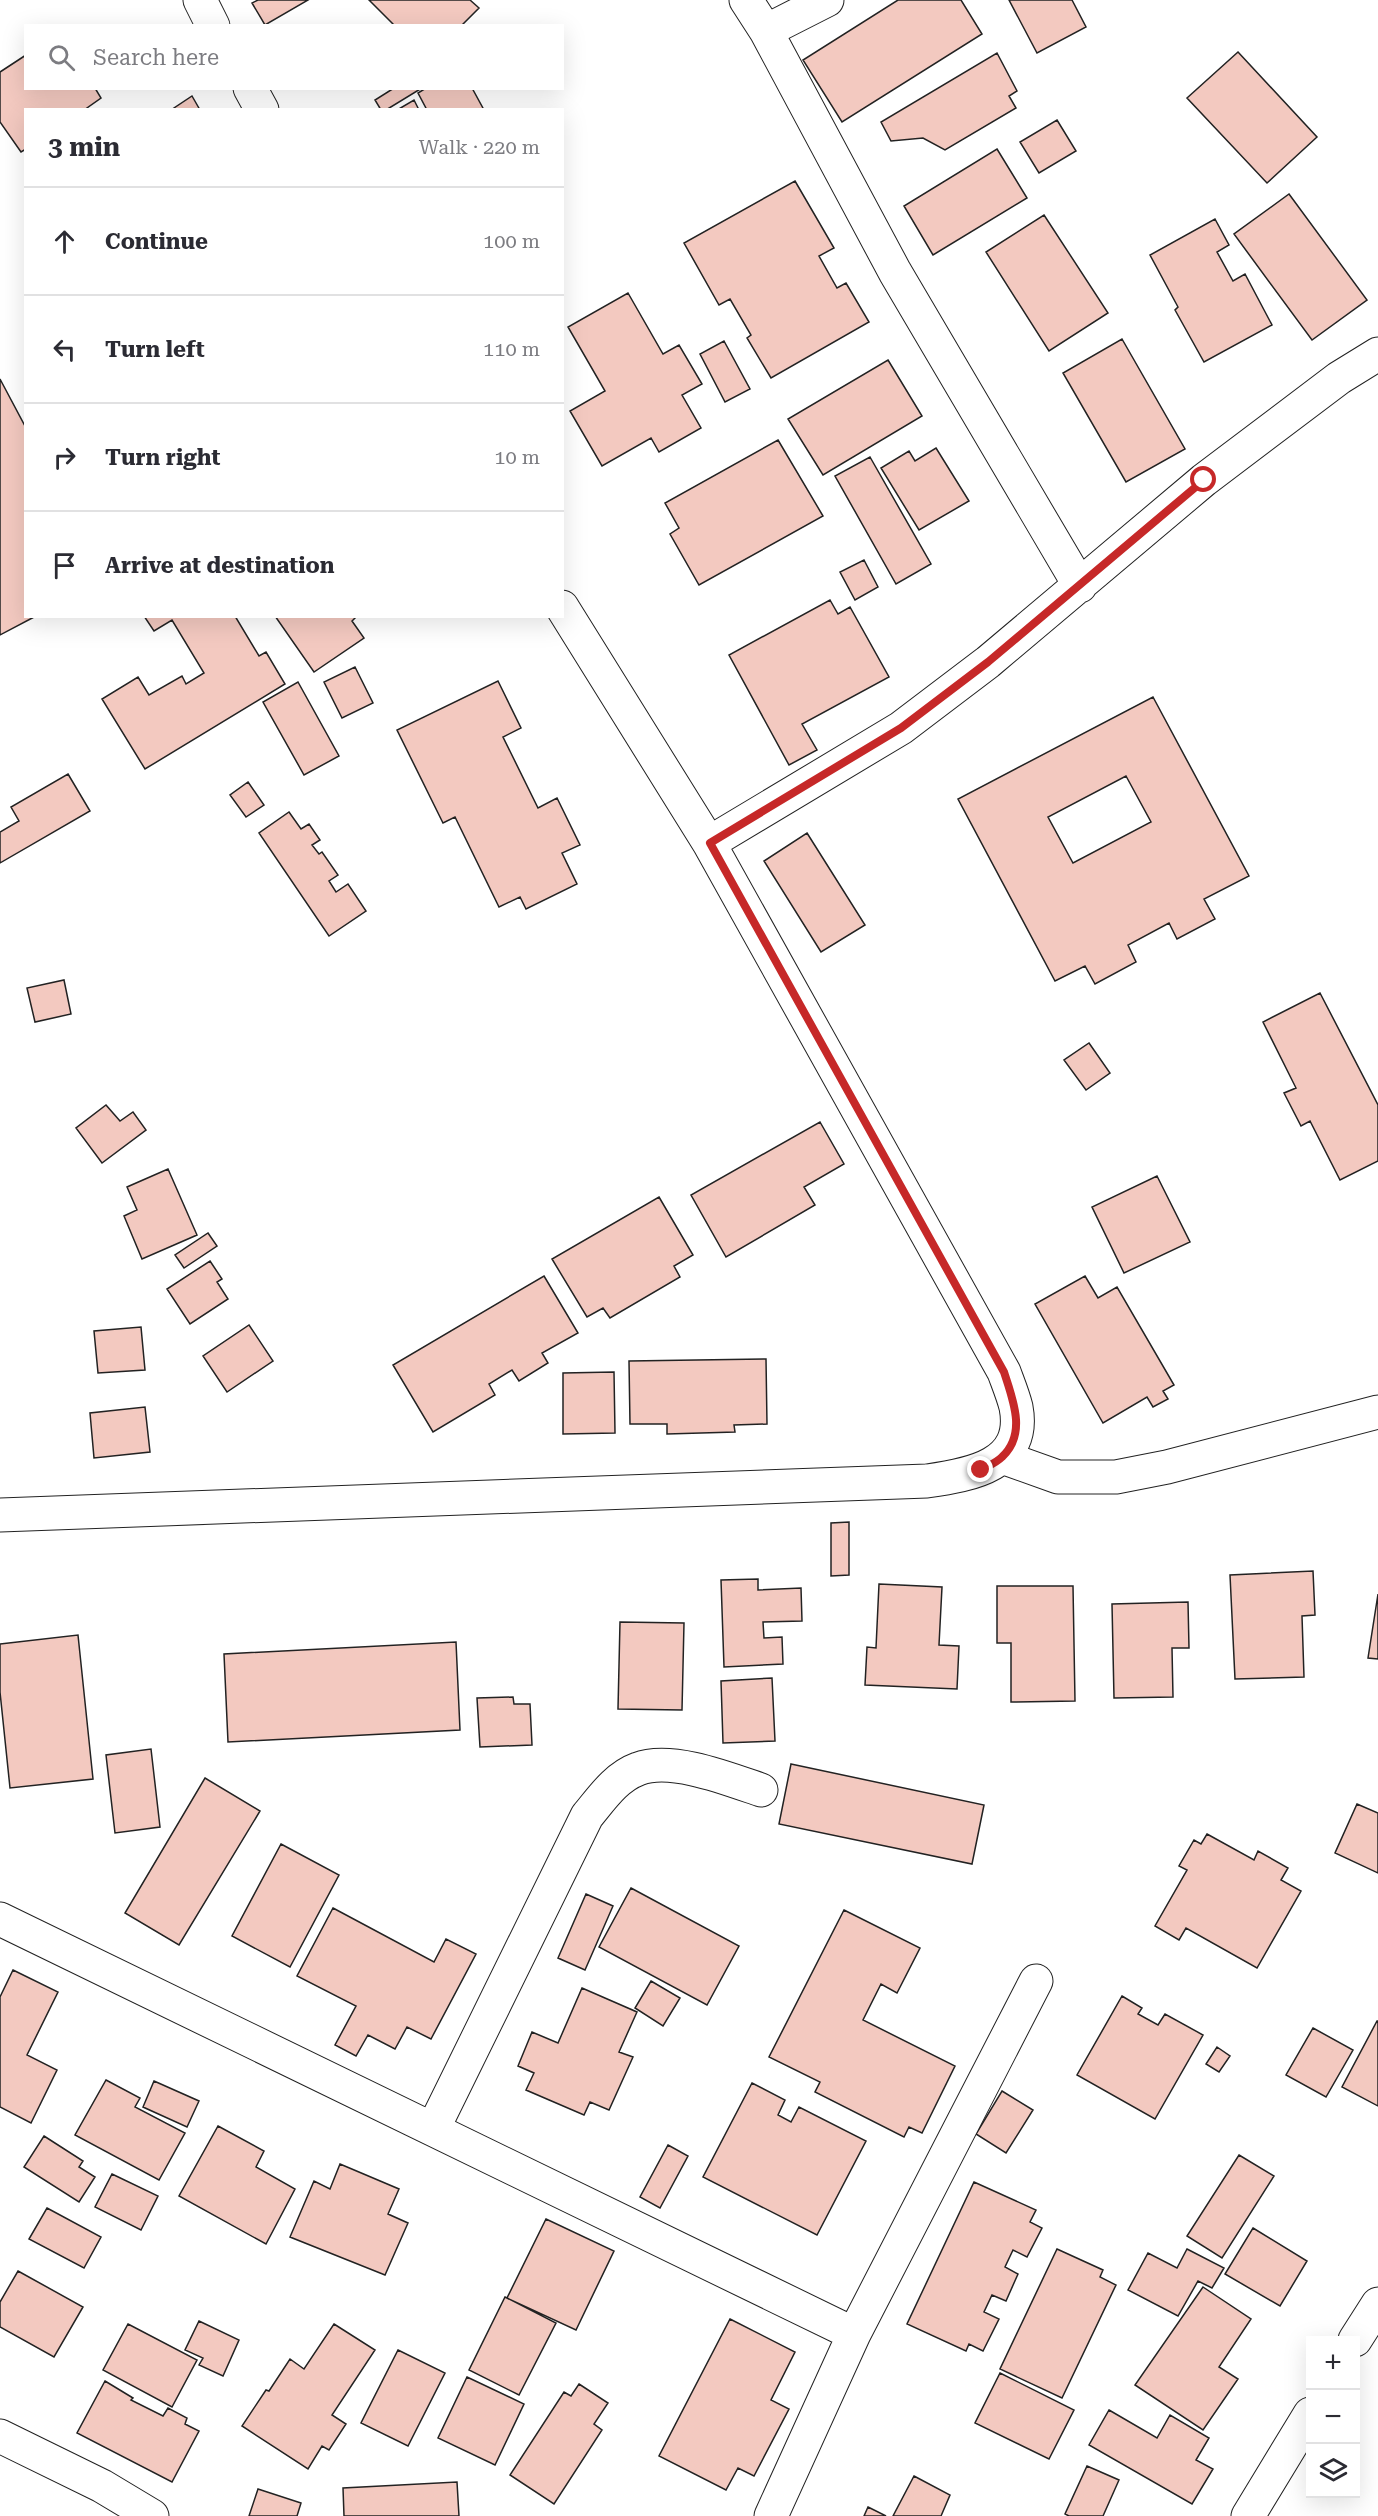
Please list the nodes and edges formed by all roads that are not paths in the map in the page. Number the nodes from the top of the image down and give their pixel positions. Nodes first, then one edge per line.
1 (200, 0) edge
2 (746, 0) edge
3 (827, 0) edge
4 (212, 24) edge
5 (766, 31) junction
6 (251, 90) edge
7 (261, 108) edge
8 (1378, 354) edge
9 (1080, 586) junction
10 (564, 610) edge
11 (710, 843) junction
12 (1378, 1412) edge
13 (1002, 1457) junction
14 (0, 1515) edge
15 (761, 1790) dead end
16 (0, 1919) edge
17 (1036, 1981) dead end
18 (433, 2129) junction
19 (1378, 2304) edge
20 (854, 2334) junction
21 (1358, 2336) edge
22 (1306, 2422) edge
23 (0, 2436) edge
24 (152, 2516) edge
25 (771, 2516) edge
26 (1248, 2516) edge

1 - 4 street
2 - 5 street
3 - 5 street
5 - 9 street
6 - 7 street
8 - 9 street
9 - 11 street
10 - 11 street
11 - 13 street
12 - 13 street
13 - 14 street
15 - 18 street
16 - 18 street
17 - 20 street
18 - 20 street
19 - 21 street
20 - 25 street
22 - 26 street
23 - 24 street

